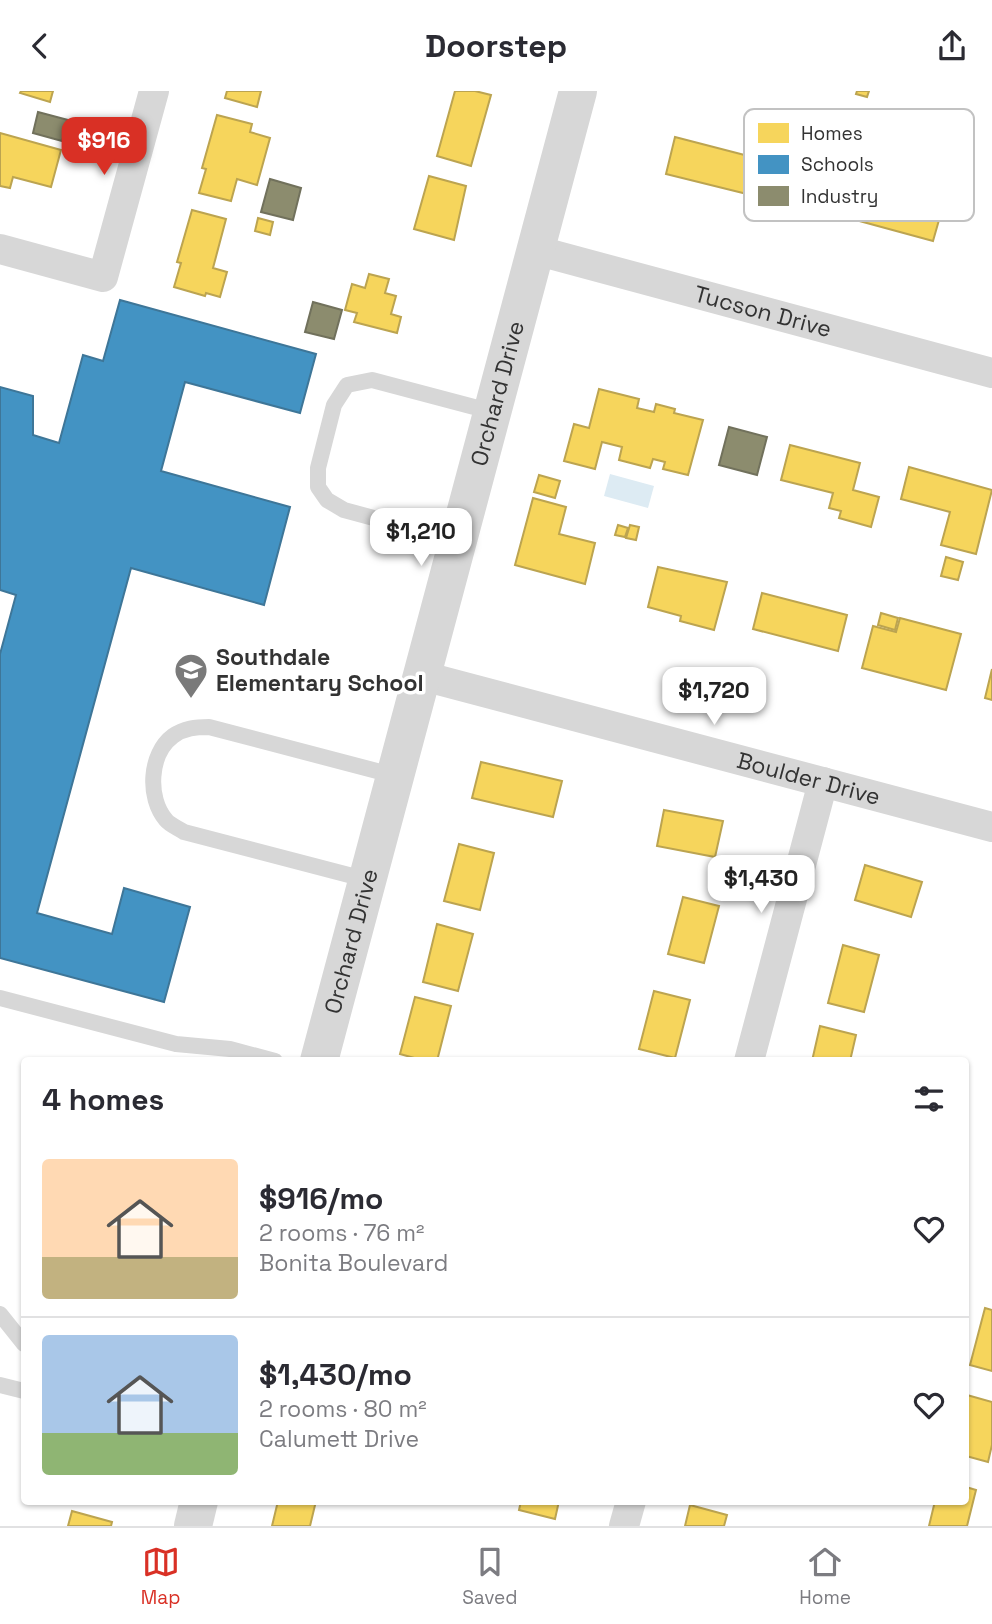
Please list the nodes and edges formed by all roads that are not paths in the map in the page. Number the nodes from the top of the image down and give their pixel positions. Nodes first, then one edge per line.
1 (154, 91) edge
2 (578, 91) edge
3 (0, 249) edge
4 (535, 250) junction
5 (992, 373) edge
6 (493, 412) junction
7 (459, 541) junction
8 (423, 676) junction
9 (397, 776) junction
10 (823, 782) junction
11 (992, 827) edge
12 (368, 880) junction
13 (0, 997) edge
14 (260, 1057) edge
15 (320, 1057) edge
16 (750, 1057) edge
17 (0, 1314) edge
18 (21, 1340) edge
19 (0, 1385) edge
20 (21, 1390) edge
21 (199, 1505) edge
22 (630, 1505) edge
23 (193, 1526) edge
24 (624, 1526) edge

1 - 3 street
2 - 4 street, Orchard Drive
4 - 5 street, Tucson Drive
4 - 6 street, Orchard Drive
6 - 7 street, Orchard Drive
6 - 7 lane
7 - 8 street, Orchard Drive
8 - 9 street, Orchard Drive
8 - 10 street, Boulder Drive
9 - 12 street, Orchard Drive
9 - 12 lane
10 - 11 street, Boulder Drive
10 - 16 street
12 - 15 street, Orchard Drive
13 - 14 lane
17 - 18 lane
19 - 20 lane
21 - 23 street
22 - 24 street

